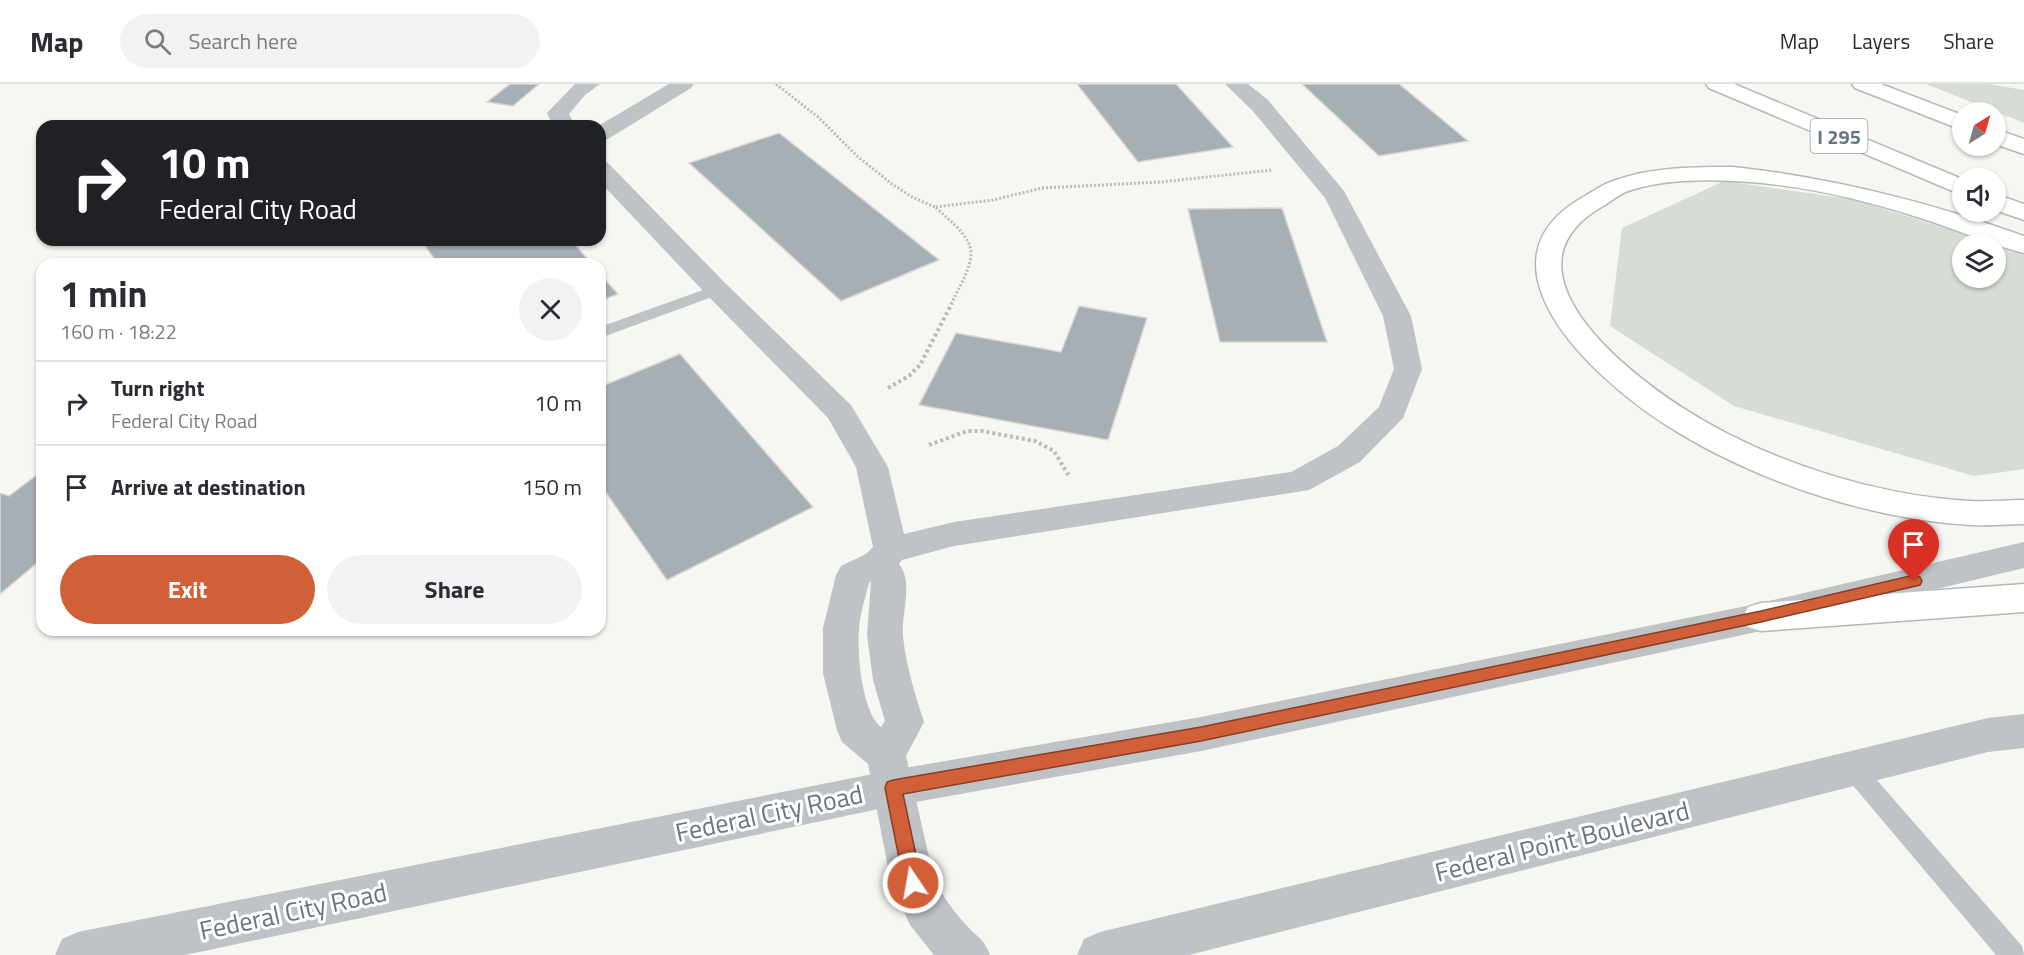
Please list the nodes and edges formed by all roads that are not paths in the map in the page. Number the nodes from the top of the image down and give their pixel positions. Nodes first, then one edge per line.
1 (590, 84) edge
2 (684, 84) edge
3 (1235, 84) edge
4 (1716, 84) edge
5 (1862, 84) edge
6 (1952, 119) edge
7 (561, 120) edge
8 (606, 130) edge
9 (2006, 140) edge
10 (2024, 147) edge
11 (606, 174) edge
12 (1952, 184) edge
13 (2006, 206) edge
14 (2024, 213) edge
15 (2024, 244) edge
16 (717, 290) junction
17 (606, 331) edge
18 (2024, 512) edge
19 (2024, 555) edge
20 (885, 556) junction
21 (2024, 598) edge
22 (1761, 617) junction
23 (2024, 731) edge
24 (1853, 769) junction
25 (889, 772) junction
26 (1176, 946) edge
27 (78, 955) edge
28 (967, 955) edge
29 (1100, 955) edge
30 (2013, 955) edge

1 - 7 street
2 - 8 street
3 - 20 street
4 - 12 highway, I 295
5 - 6 highway, I 295
9 - 10 highway
11 - 16 street
13 - 14 highway
15 - 18 highway
16 - 17 lane
16 - 20 street
19 - 22 street, Federal City Road
20 - 25 street
20 - 25 street
21 - 22 highway
22 - 25 street, Federal City Road
23 - 24 street, Federal Point Boulevard
24 - 26 street, Federal Point Boulevard
24 - 30 lane
25 - 27 street, Federal City Road
25 - 28 street
26 - 29 street, Federal Point Boulevard

